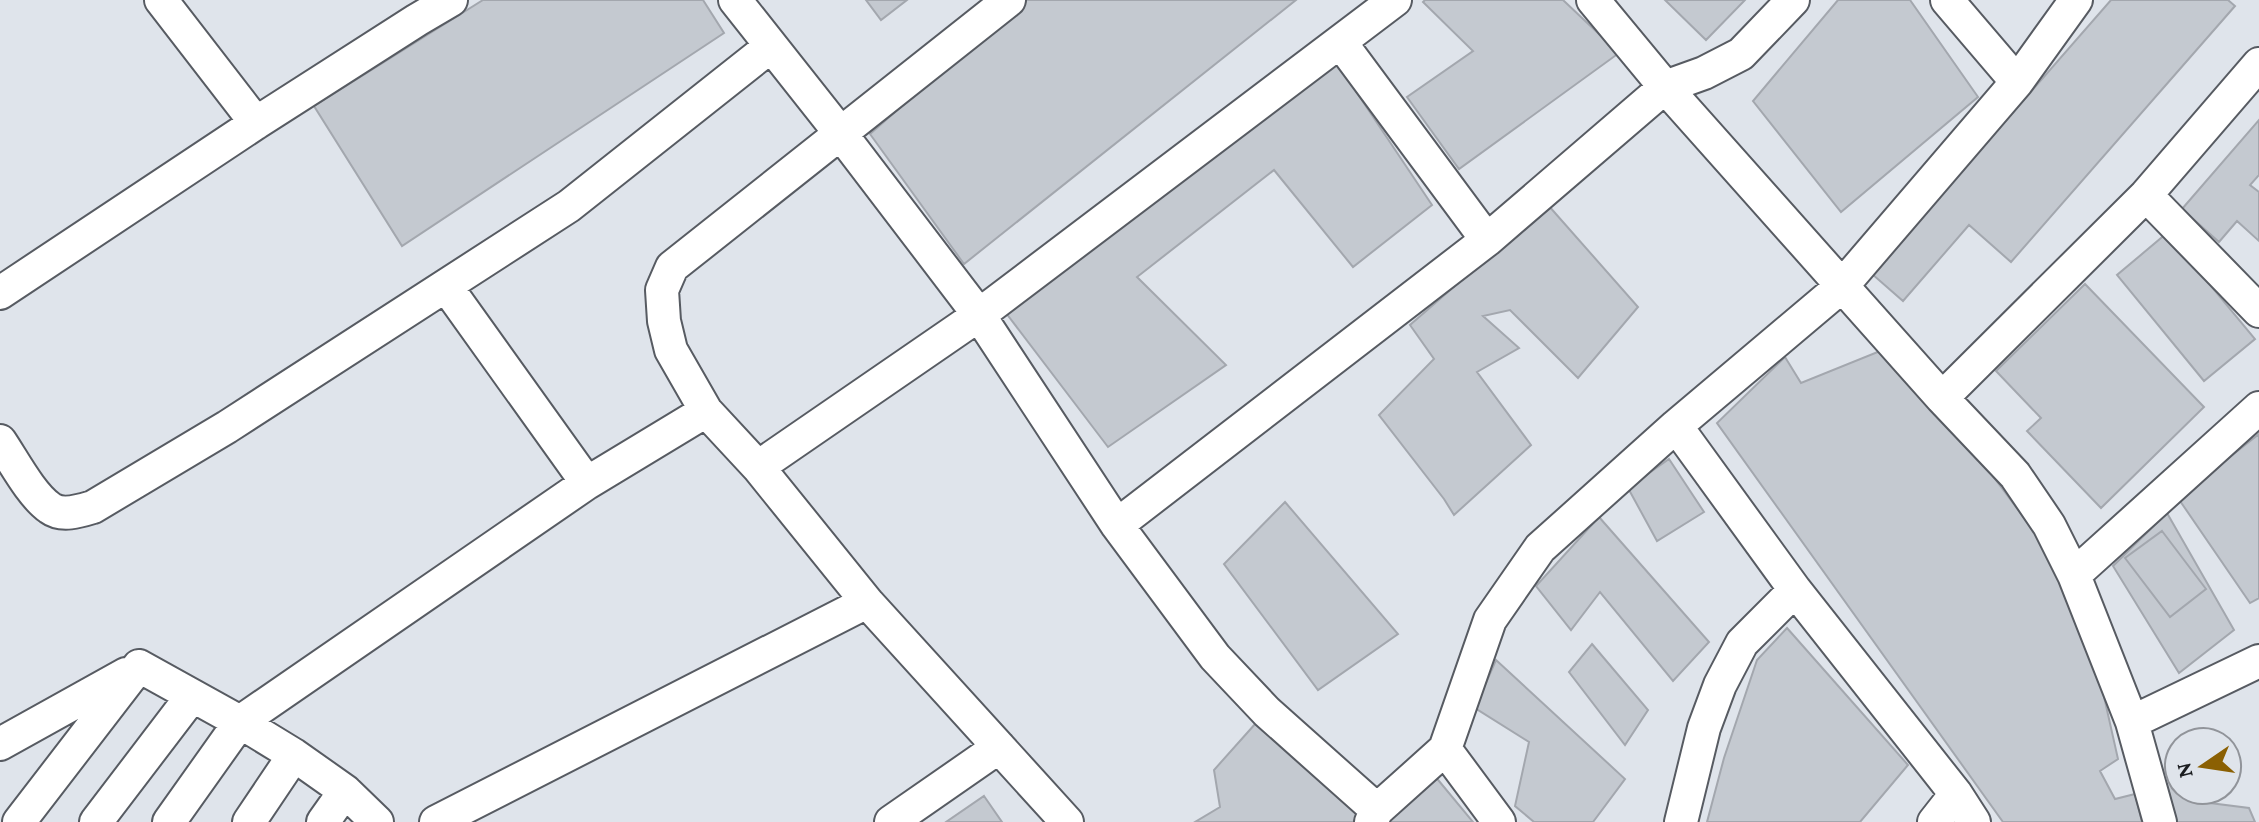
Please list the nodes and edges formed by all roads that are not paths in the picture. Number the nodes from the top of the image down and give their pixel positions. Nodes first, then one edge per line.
1 (161, 0) edge
2 (451, 0) edge
3 (735, 0) edge
4 (1009, 0) edge
5 (1395, 0) edge
6 (1593, 0) edge
7 (1793, 0) edge
8 (1947, 0) edge
9 (2076, 0) edge
10 (1341, 43) junction
11 (771, 46) junction
12 (2259, 64) edge
13 (2017, 82) junction
14 (1665, 87) junction
15 (256, 123) junction
16 (841, 134) junction
17 (2146, 195) junction
18 (1487, 240) junction
19 (446, 286) junction
20 (1842, 286) junction
21 (0, 293) edge
22 (2259, 311) edge
23 (979, 315) junction
24 (1942, 398) junction
25 (2259, 408) edge
26 (706, 411) junction
27 (1676, 426) junction
28 (0, 441) edge
29 (758, 467) junction
30 (587, 483) junction
31 (1117, 525) junction
32 (2074, 575) junction
33 (1795, 590) junction
34 (867, 602) junction
35 (2259, 661) edge
36 (139, 666) junction
37 (192, 696) junction
38 (240, 722) junction
39 (2132, 722) junction
40 (0, 744) edge
41 (999, 747) junction
42 (1445, 749) junction
43 (294, 755) junction
44 (345, 791) junction
45 (1956, 794) junction
46 (1374, 816) edge
47 (19, 822) edge
48 (96, 822) edge
49 (169, 822) edge
50 (249, 822) edge
51 (323, 822) edge
52 (377, 822) edge
53 (436, 822) edge
54 (891, 822) edge
55 (1067, 822) edge
56 (1499, 822) edge
57 (1681, 822) edge
58 (1934, 822) edge
59 (1974, 822) edge
60 (2160, 822) edge

1 - 15 street
2 - 15 street
3 - 11 street
4 - 16 street
5 - 10 street
6 - 14 street
7 - 14 street
8 - 13 street
9 - 13 street
10 - 18 street
10 - 23 street
11 - 16 street
11 - 19 street
12 - 17 street
13 - 20 street
14 - 18 street
14 - 20 street
15 - 21 street
16 - 23 street
16 - 26 street
17 - 22 street
17 - 24 street
18 - 31 street
19 - 28 street
19 - 30 street
20 - 24 street
20 - 27 street
23 - 29 street
23 - 31 street
24 - 32 street
25 - 32 street
26 - 29 street
26 - 30 street
27 - 33 street
27 - 42 street
29 - 34 street
30 - 38 street
31 - 46 street
32 - 39 street
33 - 45 street
33 - 57 street
34 - 41 street
34 - 53 street
35 - 39 street
36 - 37 street
36 - 40 street
36 - 47 street
37 - 38 street
37 - 48 street
38 - 43 street
38 - 49 street
39 - 60 street
41 - 54 street
41 - 55 street
42 - 46 street
42 - 56 street
43 - 44 street
43 - 50 street
44 - 51 street
44 - 52 street
45 - 58 street
45 - 59 street

